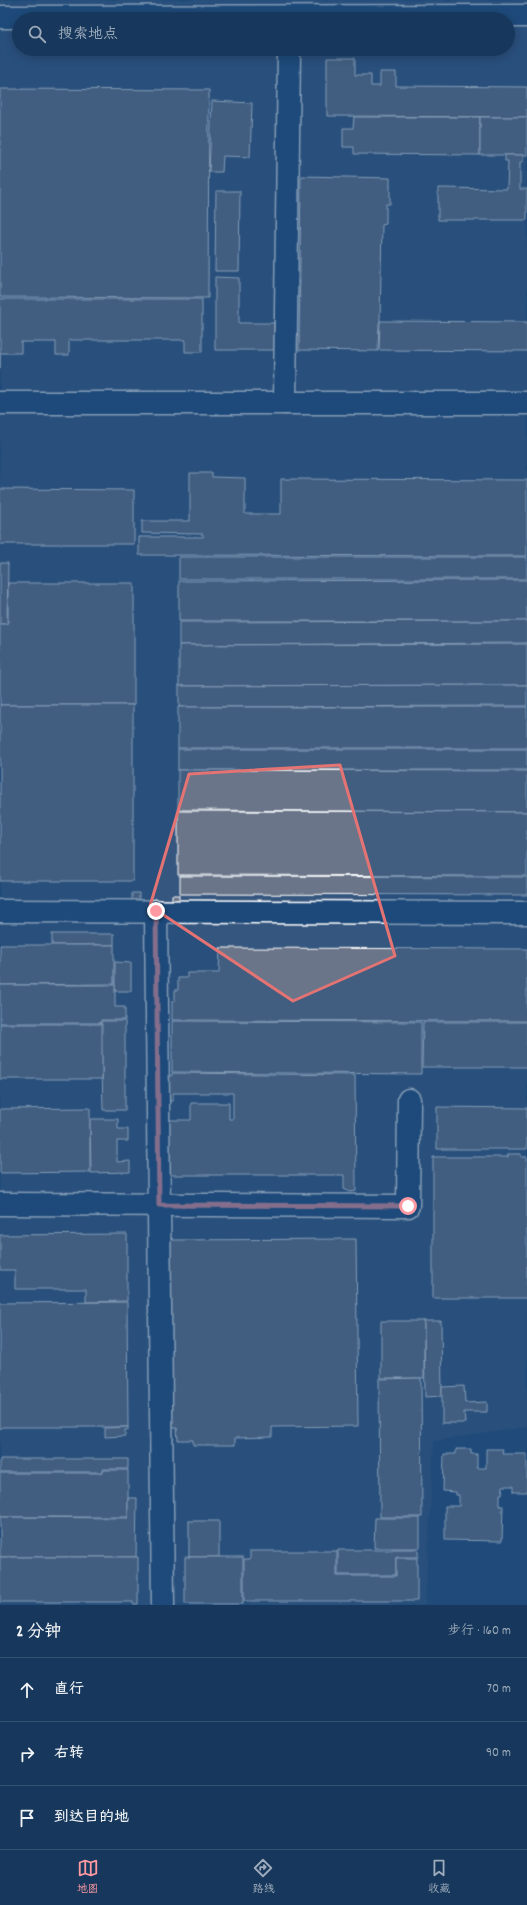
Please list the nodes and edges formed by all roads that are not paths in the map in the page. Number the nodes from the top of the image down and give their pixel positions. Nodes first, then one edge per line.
1 (84, 8) edge
2 (47, 12) edge
3 (166, 12) edge
4 (12, 16) edge
5 (515, 16) edge
6 (527, 16) edge
7 (0, 17) edge
8 (289, 56) edge
9 (0, 403) edge
10 (285, 403) junction
11 (527, 403) edge
12 (0, 911) edge
13 (156, 911) junction
14 (527, 913) edge
15 (409, 1100) dead end
16 (0, 1204) edge
17 (159, 1205) junction
18 (163, 1605) edge

1 - 2 street
1 - 3 street
4 - 7 street
5 - 6 street
8 - 10 street
9 - 10 street
10 - 11 street
12 - 13 street
13 - 14 street
13 - 17 street
15 - 17 street
16 - 17 street
17 - 18 street

